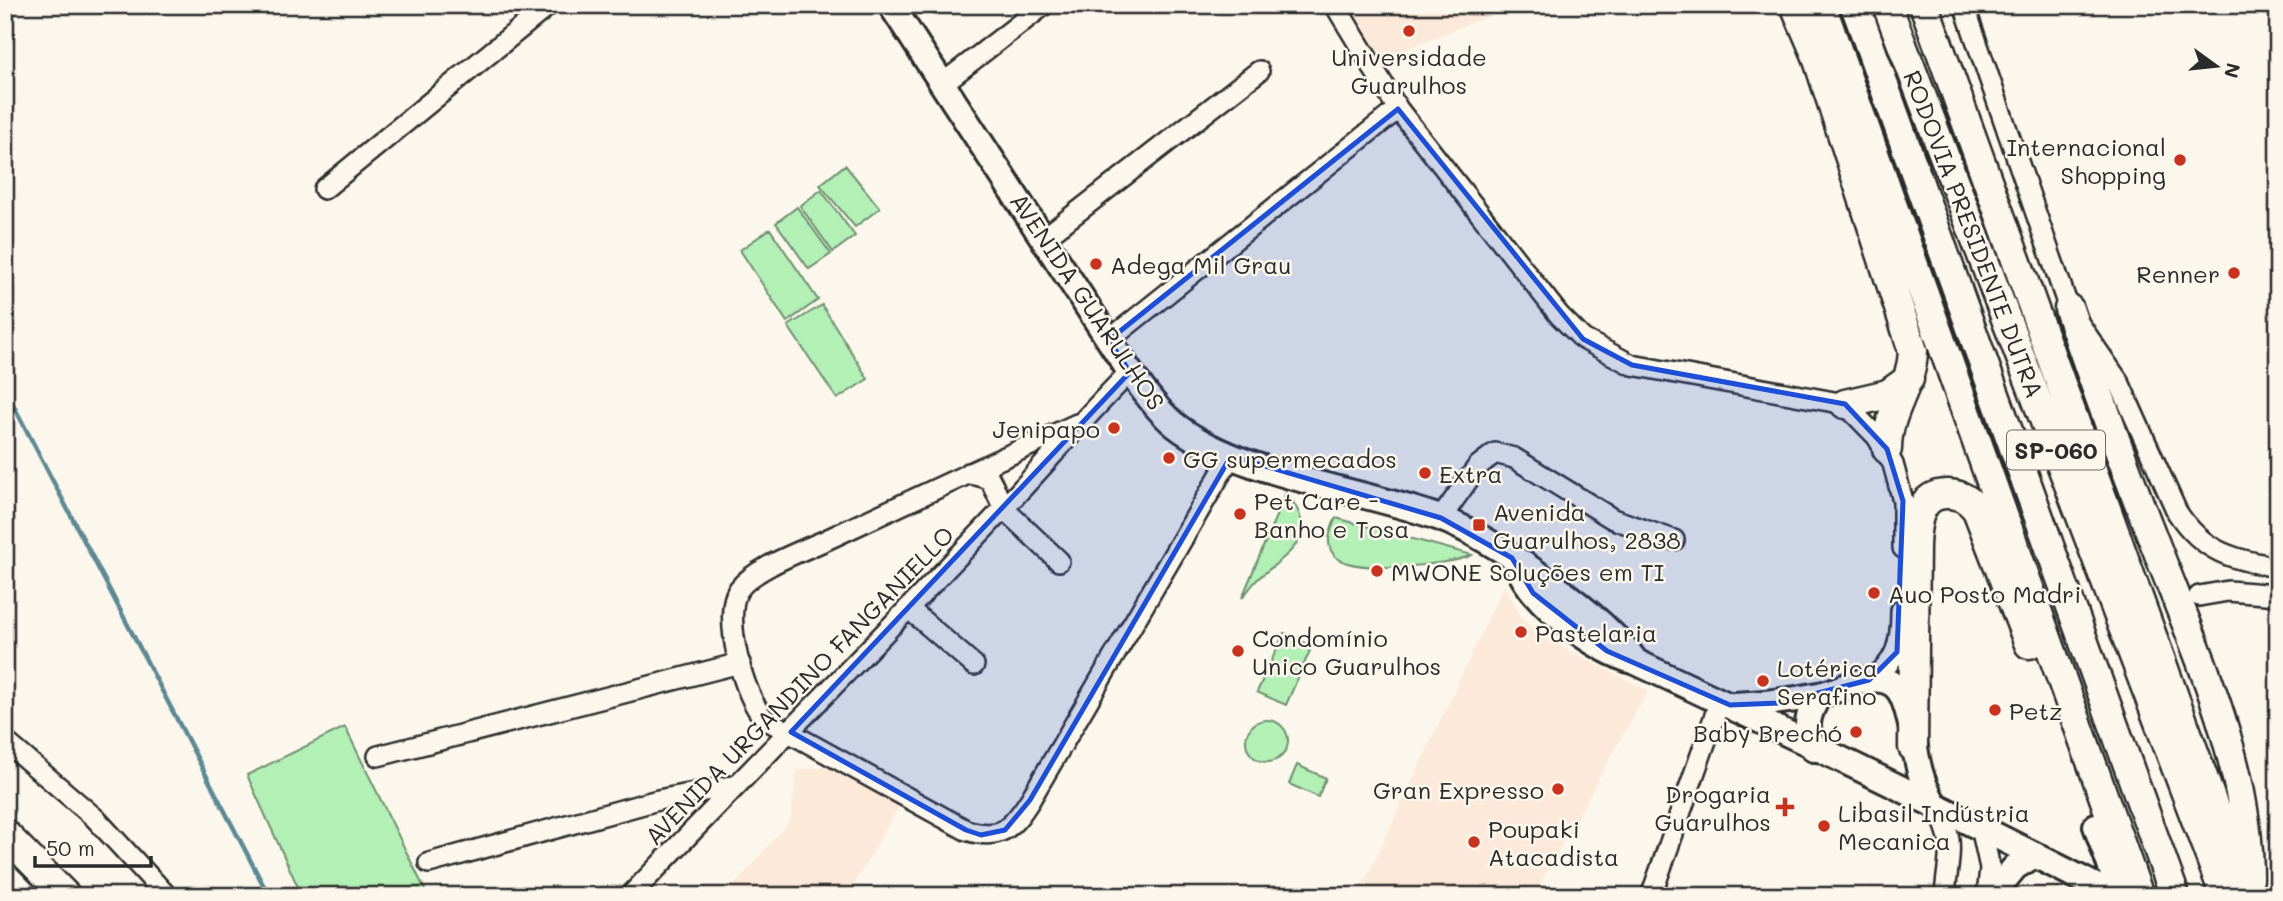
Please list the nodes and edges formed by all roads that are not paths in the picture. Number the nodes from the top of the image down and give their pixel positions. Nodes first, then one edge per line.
1 (550, 5) edge
2 (891, 5) edge
3 (1044, 5) edge
4 (1335, 5) edge
5 (1795, 5) edge
6 (1821, 5) edge
7 (1855, 5) edge
8 (1887, 5) edge
9 (1924, 5) edge
10 (1964, 5) edge
11 (1259, 71) dead end
12 (942, 84) junction
13 (1398, 109) junction
14 (324, 189) dead end
15 (1044, 239) junction
16 (2069, 309) junction
17 (1110, 340) junction
18 (1130, 372) junction
19 (1909, 379) junction
20 (1845, 404) junction
21 (1077, 424) junction
22 (1887, 449) junction
23 (1231, 456) junction
24 (968, 473) junction
25 (1004, 509) junction
26 (1441, 518) junction
27 (1674, 540) dead end
28 (1059, 561) dead end
29 (2278, 567) edge
30 (2278, 595) edge
31 (2199, 596) dead end
32 (908, 608) junction
33 (740, 663) junction
34 (974, 665) dead end
35 (1869, 680) junction
36 (1819, 695) junction
37 (1725, 703) junction
38 (791, 732) junction
39 (5, 741) edge
40 (1913, 747) junction
41 (1814, 749) junction
42 (378, 756) dead end
43 (736, 785) junction
44 (1933, 802) junction
45 (2096, 826) junction
46 (1981, 827) junction
47 (5, 834) edge
48 (2035, 855) junction
49 (429, 863) dead end
50 (2126, 884) edge
51 (2174, 891) edge
52 (66, 896) edge
53 (167, 896) edge
54 (630, 896) edge
55 (1651, 896) edge
56 (1945, 896) edge
57 (1989, 896) edge
58 (2225, 896) edge
59 (2247, 896) edge

1 - 14 street
2 - 12 main road, AVENIDA GUARULHOS
3 - 12 street
4 - 13 street
5 - 19 highway
6 - 50 highway, SP-060
7 - 51 highway, RODOVIA PRESIDENTE DUTRA / SP-060
8 - 58 highway, RODOVIA PRESIDENTE DUTRA / SP-060
9 - 59 highway, RODOVIA PRESIDENTE DUTRA / SP-060
10 - 16 street
11 - 15 street
12 - 15 main road, AVENIDA GUARULHOS
13 - 17 street
13 - 20 street
15 - 17 main road, AVENIDA GUARULHOS
16 - 29 street
16 - 59 highway
17 - 18 main road, AVENIDA GUARULHOS
18 - 21 street, AVENIDA URGANDINO FANGANIELLO
18 - 23 main road, AVENIDA GUARULHOS
19 - 20 highway
19 - 22 highway
20 - 22 street
21 - 24 street
21 - 25 street, AVENIDA URGANDINO FANGANIELLO
22 - 35 street
23 - 26 main road, AVENIDA GUARULHOS
23 - 38 street
24 - 25 street
24 - 33 street
25 - 28 street
25 - 32 street, AVENIDA URGANDINO FANGANIELLO
26 - 27 street
26 - 37 main road, AVENIDA GUARULHOS
30 - 31 street
32 - 34 street
32 - 38 street, AVENIDA URGANDINO FANGANIELLO
33 - 38 street
33 - 42 street
35 - 36 main road
35 - 40 main road
36 - 37 main road
36 - 41 main road
37 - 41 main road, AVENIDA GUARULHOS
37 - 55 street
38 - 43 street, AVENIDA URGANDINO FANGANIELLO
39 - 53 street
40 - 44 main road
40 - 45 highway
41 - 44 main road, AVENIDA GUARULHOS
43 - 49 street
43 - 54 street, AVENIDA URGANDINO FANGANIELLO
44 - 46 main road, AVENIDA GUARULHOS
44 - 56 street
45 - 50 highway
45 - 50 main road
46 - 48 main road, AVENIDA GUARULHOS
46 - 57 street
47 - 52 highway
48 - 50 main road, AVENIDA GUARULHOS
48 - 57 main road

